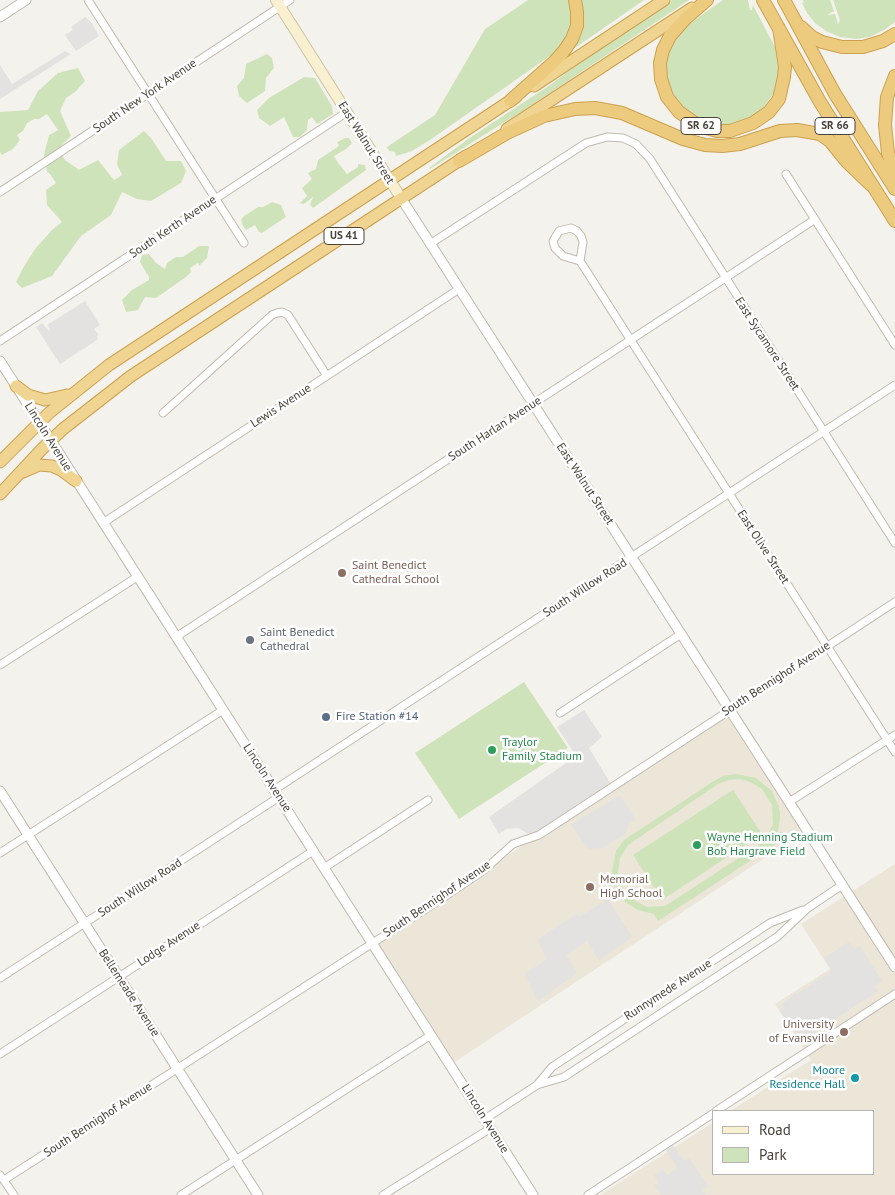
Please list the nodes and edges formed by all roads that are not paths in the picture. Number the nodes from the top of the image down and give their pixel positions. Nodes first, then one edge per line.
1 (26, 0) edge
2 (88, 0) edge
3 (290, 0) edge
4 (575, 0) edge
5 (664, 0) edge
6 (706, 0) edge
7 (763, 0) edge
8 (784, 0) edge
9 (278, 3) edge
10 (0, 17) edge
11 (793, 17) junction
12 (778, 28) junction
13 (895, 34) edge
14 (895, 76) edge
15 (149, 93) junction
16 (510, 101) junction
17 (347, 112) junction
18 (458, 161) junction
19 (895, 173) edge
20 (786, 174) dead end
21 (390, 180) junction
22 (871, 185) junction
23 (895, 188) edge
24 (0, 192) edge
25 (401, 198) junction
26 (215, 199) junction
27 (814, 220) junction
28 (895, 222) edge
29 (244, 244) dead end
30 (430, 244) junction
31 (580, 261) junction
32 (725, 278) junction
33 (459, 290) junction
34 (0, 341) edge
35 (630, 341) junction
36 (895, 345) edge
37 (0, 361) edge
38 (327, 376) junction
39 (895, 385) edge
40 (16, 386) junction
41 (71, 394) junction
42 (533, 404) junction
43 (163, 413) dead end
44 (39, 422) junction
45 (824, 432) junction
46 (50, 441) junction
47 (0, 462) edge
48 (17, 475) junction
49 (76, 482) junction
50 (0, 494) edge
51 (729, 494) junction
52 (103, 523) junction
53 (895, 543) edge
54 (632, 557) junction
55 (137, 577) junction
56 (895, 602) edge
57 (681, 634) junction
58 (176, 637) junction
59 (827, 646) junction
60 (0, 665) edge
61 (223, 710) junction
62 (730, 710) junction
63 (560, 713) dead end
64 (895, 735) edge
65 (887, 740) junction
66 (895, 752) edge
67 (0, 791) edge
68 (277, 794) junction
69 (428, 800) dead end
70 (789, 802) junction
71 (28, 835) junction
72 (313, 851) junction
73 (0, 853) edge
74 (324, 868) junction
75 (842, 885) junction
76 (808, 908) junction
77 (84, 924) junction
78 (372, 944) junction
79 (895, 967) edge
80 (0, 978) edge
81 (119, 978) junction
82 (895, 994) edge
83 (431, 1035) junction
84 (0, 1054) edge
85 (177, 1068) junction
86 (536, 1085) junction
87 (718, 1110) edge
88 (712, 1114) edge
89 (485, 1119) junction
90 (490, 1128) junction
91 (236, 1160) junction
92 (2, 1178) edge
93 (14, 1195) edge
94 (181, 1195) edge
95 (258, 1195) edge
96 (384, 1195) edge
97 (533, 1195) edge
98 (588, 1195) edge

1 - 10 street
2 - 15 street
3 - 9 street, South New York Avenue
4 - 16 highway
5 - 16 highway, US 41
6 - 12 highway, SR 62
6 - 18 highway, US 41
7 - 12 highway, SR 62
8 - 11 highway
9 - 15 street, South New York Avenue
9 - 17 main road, East Walnut Street
11 - 13 highway
11 - 23 highway
12 - 22 highway, SR 66
14 - 19 highway
15 - 24 street, South New York Avenue
15 - 26 street
16 - 21 highway, US 41
17 - 21 main road, East Walnut Street
17 - 26 street, South Kerth Avenue
18 - 22 highway
18 - 25 highway, US 41
20 - 27 street
21 - 25 main road, East Walnut Street
21 - 41 highway, US 41
22 - 28 highway, SR 66
25 - 30 street, East Walnut Street
25 - 46 highway, US 41
26 - 29 street
26 - 34 street, South Kerth Avenue
27 - 32 street, South Harlan Avenue
27 - 36 street
30 - 32 street, East Sycamore Street
30 - 33 street, East Walnut Street
31 - 31 street
31 - 35 street, East Olive Street
32 - 35 street, South Harlan Avenue
32 - 45 street, East Sycamore Street
33 - 38 street, Lewis Avenue
33 - 42 street, East Walnut Street
35 - 42 street, South Harlan Avenue
35 - 51 street, East Olive Street
37 - 40 street, Lincoln Avenue
38 - 43 street
38 - 52 street, Lewis Avenue
39 - 45 street, South Willow Road
40 - 41 highway
40 - 44 street, Lincoln Avenue
41 - 44 highway, US 41
42 - 54 street, East Walnut Street
42 - 58 street, South Harlan Avenue
44 - 46 street, Lincoln Avenue
44 - 47 highway, US 41
45 - 51 street, South Willow Road
45 - 53 street, East Sycamore Street
46 - 48 highway, US 41
46 - 49 street, Lincoln Avenue
48 - 49 highway
48 - 50 highway, US 41
49 - 52 street, Lincoln Avenue
51 - 54 street, South Willow Road
51 - 59 street, East Olive Street
52 - 55 street, Lincoln Avenue
54 - 57 street, East Walnut Street
54 - 68 street, South Willow Road
55 - 58 street, Lincoln Avenue
55 - 60 street
56 - 59 street, South Bennighof Avenue
57 - 62 street, East Walnut Street
57 - 63 street
58 - 61 street, Lincoln Avenue
59 - 62 street, South Bennighof Avenue
59 - 65 street, East Olive Street
61 - 68 street, Lincoln Avenue
61 - 71 street
62 - 70 street, East Walnut Street
62 - 78 street, South Bennighof Avenue
64 - 65 street
65 - 66 street, East Olive Street
65 - 70 street
67 - 71 street, Bellemeade Avenue
68 - 72 street, Lincoln Avenue
68 - 77 street, South Willow Road
69 - 74 street
70 - 75 street, East Walnut Street
71 - 73 street
71 - 77 street, Bellemeade Avenue
72 - 74 street, Lincoln Avenue
72 - 81 street, Lodge Avenue
74 - 78 street, Lincoln Avenue
75 - 76 street, Runnymede Avenue
75 - 79 street, East Walnut Street
76 - 86 street, Runnymede Avenue
76 - 86 street, Runnymede Avenue
77 - 80 street, South Willow Road
77 - 81 street, Bellemeade Avenue
78 - 83 street, Lincoln Avenue
78 - 85 street, South Bennighof Avenue
81 - 84 street, Lodge Avenue
81 - 85 street, Bellemeade Avenue
82 - 87 street
83 - 89 street, Lincoln Avenue
83 - 91 street
85 - 91 street, Bellemeade Avenue
85 - 92 street, South Bennighof Avenue
86 - 89 street, Runnymede Avenue
88 - 98 street
89 - 90 street, Lincoln Avenue
90 - 96 street
90 - 97 street, Lincoln Avenue
91 - 94 street
91 - 95 street, Bellemeade Avenue
92 - 93 street

